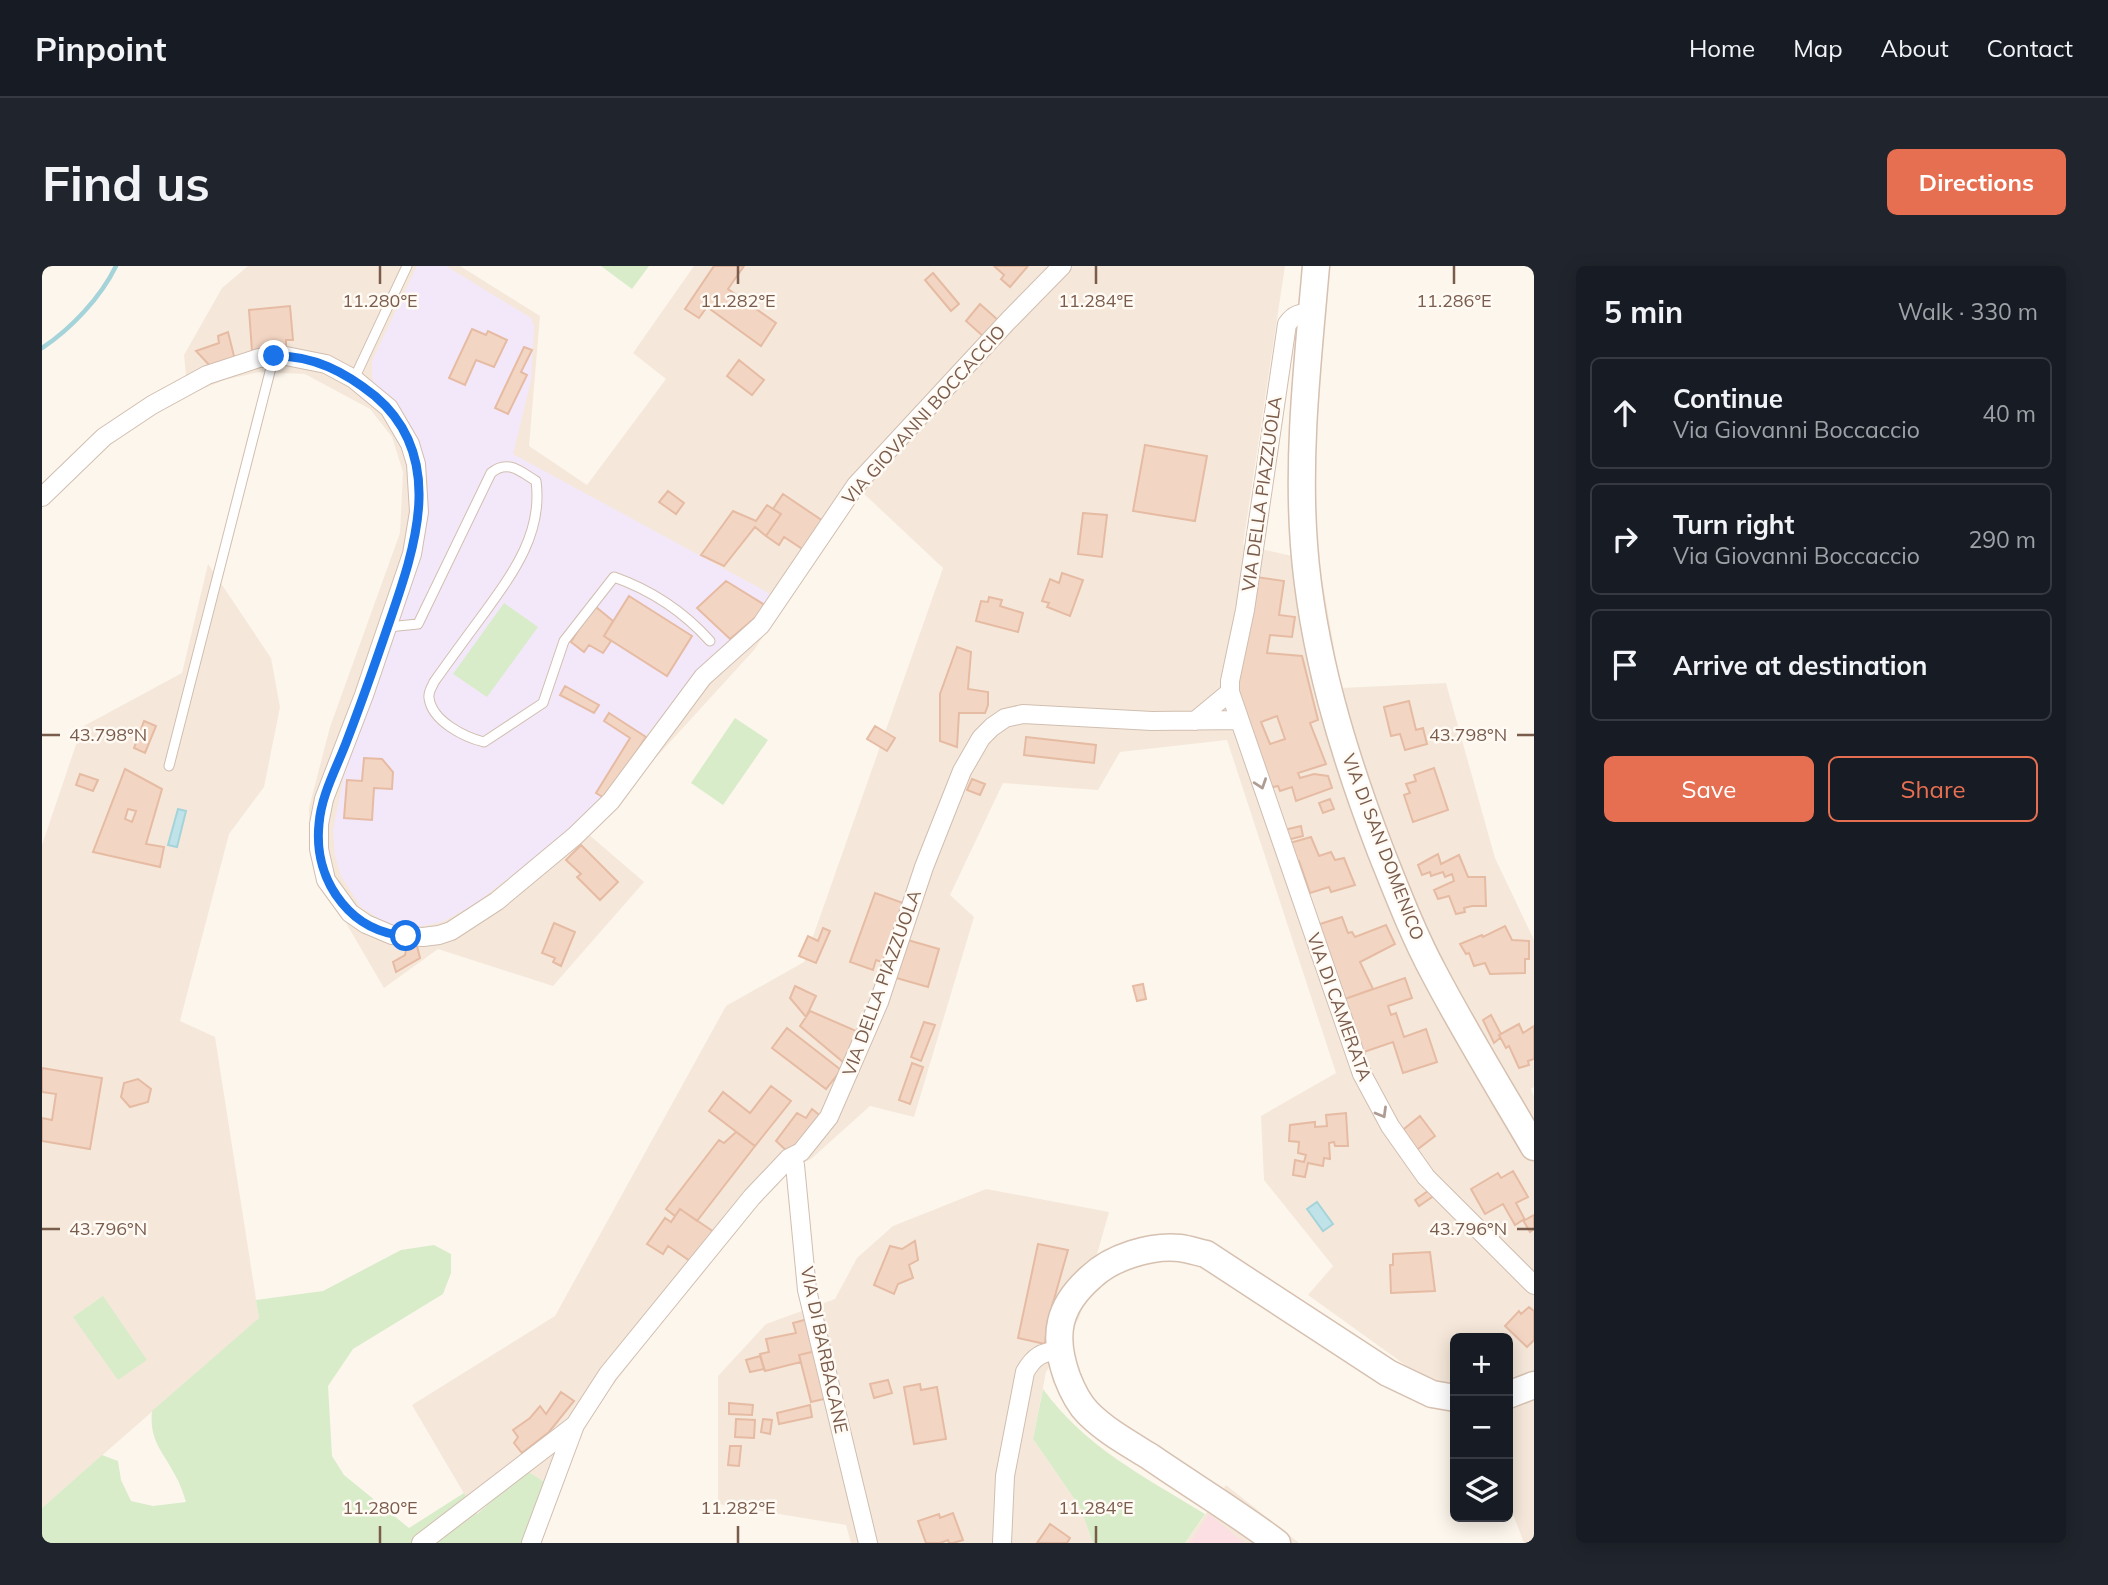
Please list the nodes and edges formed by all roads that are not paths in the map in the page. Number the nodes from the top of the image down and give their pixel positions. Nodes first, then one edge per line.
1 (407, 266) edge
2 (1062, 266) edge
3 (1316, 266) edge
4 (1312, 313) junction
5 (274, 356) junction
6 (354, 379) junction
7 (42, 497) edge
8 (388, 626) junction
9 (710, 641) dead end
10 (1230, 692) junction
11 (1239, 720) junction
12 (1195, 721) junction
13 (169, 766) dead end
14 (1534, 1147) edge
15 (789, 1158) junction
16 (1534, 1286) edge
17 (1060, 1350) junction
18 (1534, 1385) edge
19 (1513, 1393) edge
20 (1450, 1397) edge
21 (575, 1425) junction
22 (1264, 1538) edge
23 (421, 1543) edge
24 (531, 1543) edge
25 (868, 1543) edge
26 (1002, 1543) edge

1 - 6 lane
2 - 8 street, VIA GIOVANNI BOCCACCIO
3 - 4 main road, VIA DI SAN DOMENICO
4 - 10 street, VIA DELLA PIAZZUOLA
4 - 14 main road, VIA DI SAN DOMENICO
5 - 6 street, VIA GIOVANNI BOCCACCIO
5 - 7 street, VIA GIOVANNI BOCCACCIO
5 - 13 lane
6 - 8 street, VIA GIOVANNI BOCCACCIO
8 - 9 lane
10 - 11 street, VIA DELLA PIAZZUOLA
10 - 12 street
11 - 12 street, VIA DELLA PIAZZUOLA
11 -> 16 street, VIA DI CAMERATA
12 - 15 street, VIA DELLA PIAZZUOLA
15 - 21 street, VIA DELLA PIAZZUOLA
15 - 25 street, VIA DI BARBACANE
17 - 20 main road
17 - 22 main road
17 - 26 street
18 - 19 main road
21 - 23 street, VIA DELLA PIAZZUOLA
21 - 24 street

